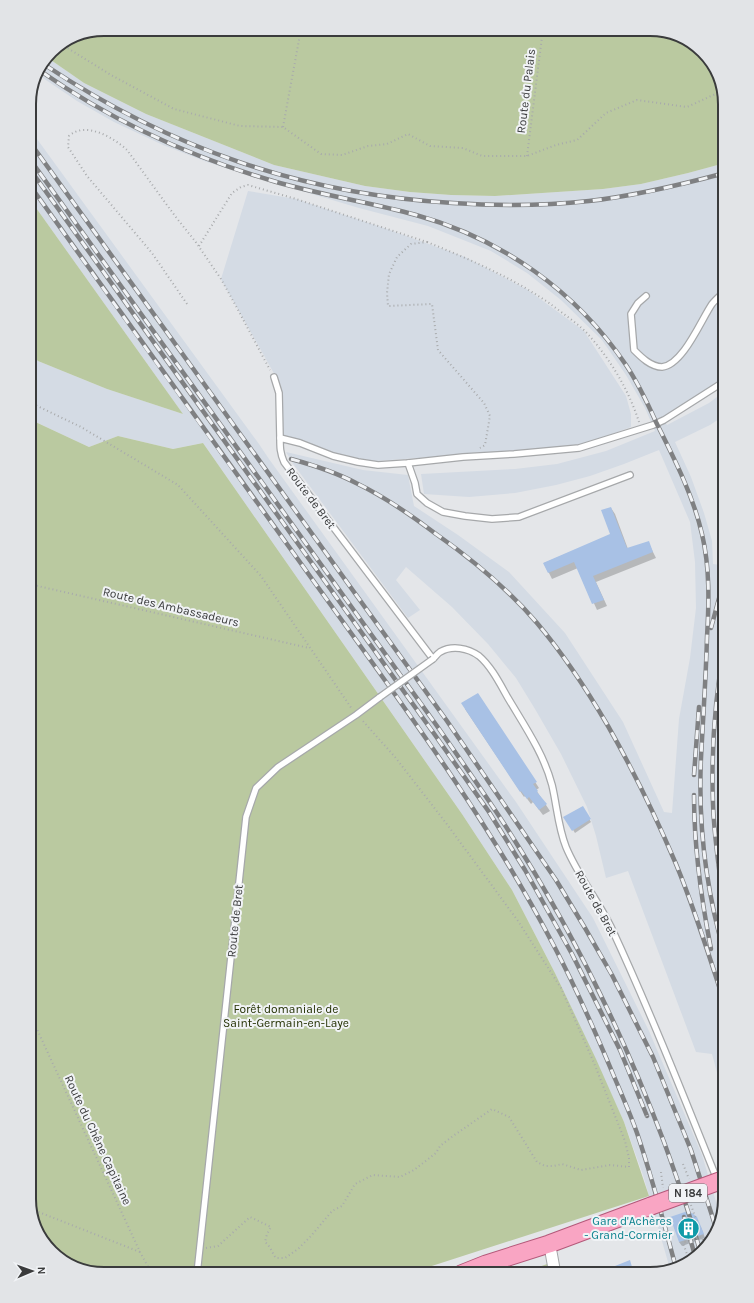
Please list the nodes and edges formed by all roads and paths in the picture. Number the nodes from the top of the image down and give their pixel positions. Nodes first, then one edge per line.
1 (300, 36) edge
2 (543, 36) edge
3 (67, 47) edge
4 (717, 93) edge
5 (283, 127) junction
6 (527, 156) junction
7 (427, 242) junction
8 (199, 246) junction
9 (646, 296) dead end
10 (718, 299) edge
11 (187, 304) dead end
12 (274, 377) joint
13 (718, 385) edge
14 (36, 405) edge
15 (641, 428) junction
16 (280, 438) junction
17 (463, 457) junction
18 (408, 463) junction
19 (630, 475) dead end
20 (36, 586) edge
21 (310, 648) junction
22 (433, 659) junction
23 (356, 715) junction
24 (36, 1027) edge
25 (718, 1182) edge
26 (718, 1182) edge
27 (718, 1190) edge
28 (691, 1206) dead end
29 (652, 1210) junction
30 (37, 1211) edge
31 (697, 1222) dead end
32 (703, 1241) edge
33 (550, 1248) junction
34 (140, 1252) junction
35 (199, 1252) junction
36 (688, 1256) edge
37 (148, 1267) edge
38 (198, 1267) edge
39 (478, 1267) edge
40 (507, 1267) edge
41 (554, 1267) edge

1 - 5 path
2 - 6 path, Route du Palais
3 - 5 path
4 - 6 path
5 - 6 path
7 - 8 path
7 - 15 path
7 - 17 path
8 - 11 path
8 - 12 path
9 - 10 lane
12 - 16 lane, Route de Bret
13 - 15 lane
14 - 21 path
15 - 17 lane
16 - 18 lane
16 - 22 lane, Route de Bret
17 - 18 lane
18 - 19 lane
20 - 21 path, Route des Ambassadeurs
21 - 23 path
22 - 23 lane, Route de Bret, bridge
22 - 25 lane, Route de Bret
23 - 35 lane, Route de Bret
23 - 35 path
24 - 34 path, Route du Chêne Capitaine
26 - 29 main road, N 184, bridge
27 - 29 main road, N 184
28 - 31 path
29 - 33 main road, N 184
30 - 34 path
32 - 36 path, bridge
33 - 39 main road, N 184
33 - 40 main road, N 184
33 - 41 street
34 - 37 path, Route du Chêne Capitaine
35 - 38 lane, Route de Bret

